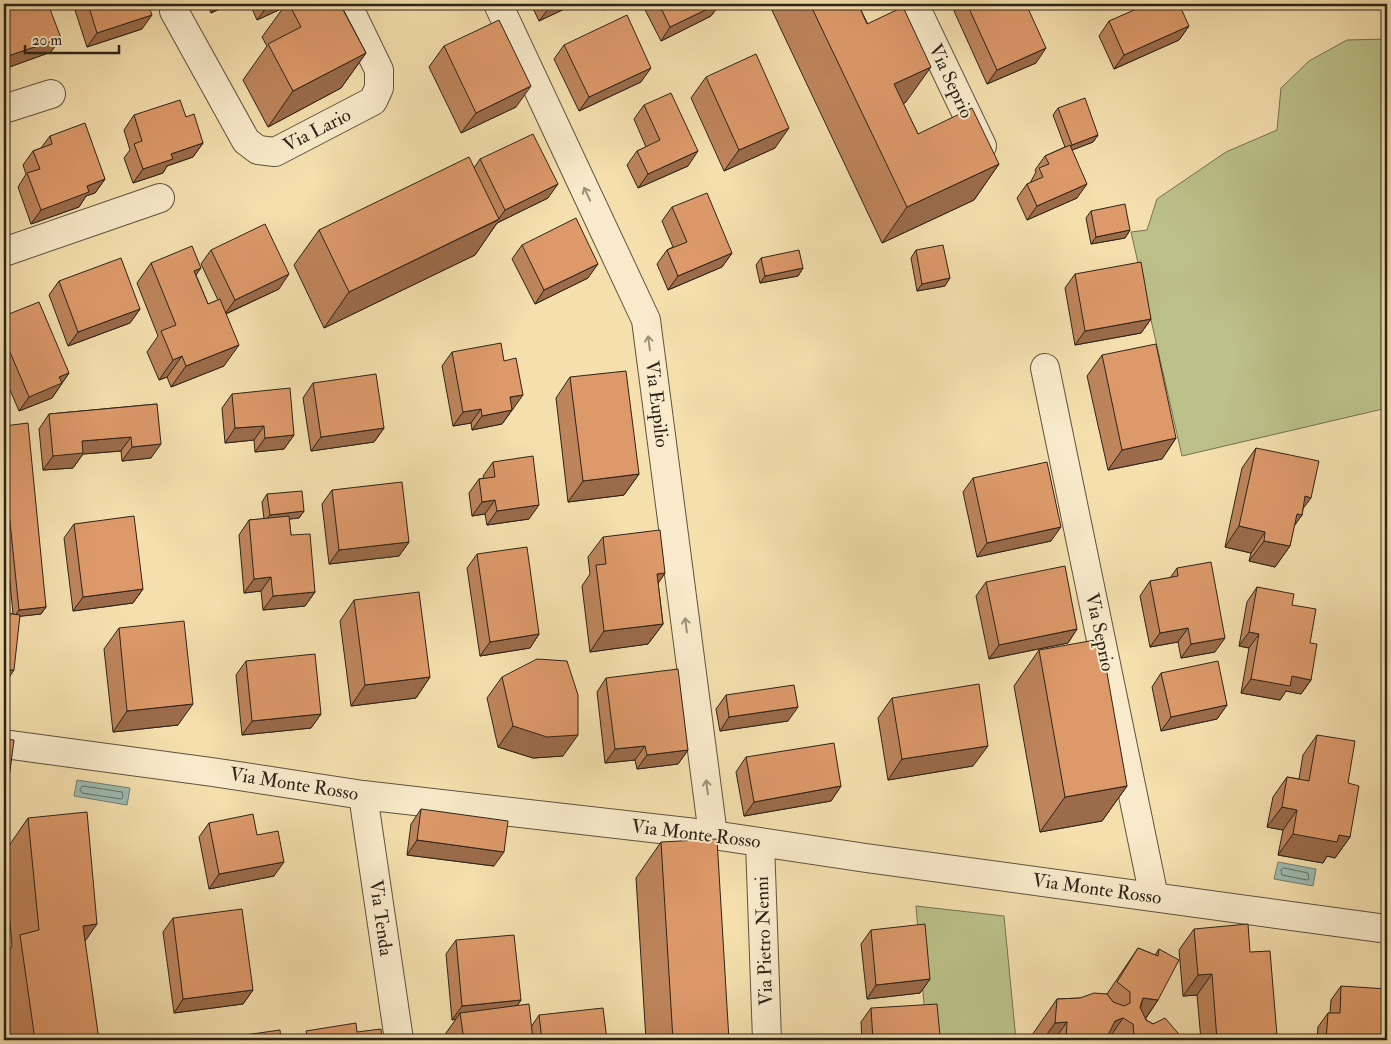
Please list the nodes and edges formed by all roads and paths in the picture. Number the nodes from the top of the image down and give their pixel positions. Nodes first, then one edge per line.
1 (347, 4) edge
2 (498, 4) edge
3 (914, 4) edge
4 (174, 11) dead end
5 (51, 94) dead end
6 (4, 109) edge
7 (988, 158) edge
8 (160, 198) dead end
9 (4, 252) edge
10 (1045, 368) dead end
11 (4, 744) edge
12 (363, 795) junction
13 (713, 835) junction
14 (760, 843) junction
15 (1154, 897) junction
16 (1387, 929) edge
17 (399, 1040) edge
18 (767, 1040) edge

1 - 4 street, Via Lario
13 -> 2 street, Via Eupilio
3 - 7 street, Via Seprio
5 - 6 street
8 - 9 street
10 - 15 street, Via Seprio
11 - 12 street, Via Monte Rosso
12 - 13 street, Via Monte Rosso
12 - 17 street, Via Tenda
13 - 14 street, Via Monte Rosso
14 - 15 street, Via Monte Rosso
14 - 18 street, Via Pietro Nenni
15 - 16 street, Via Monte Rosso

